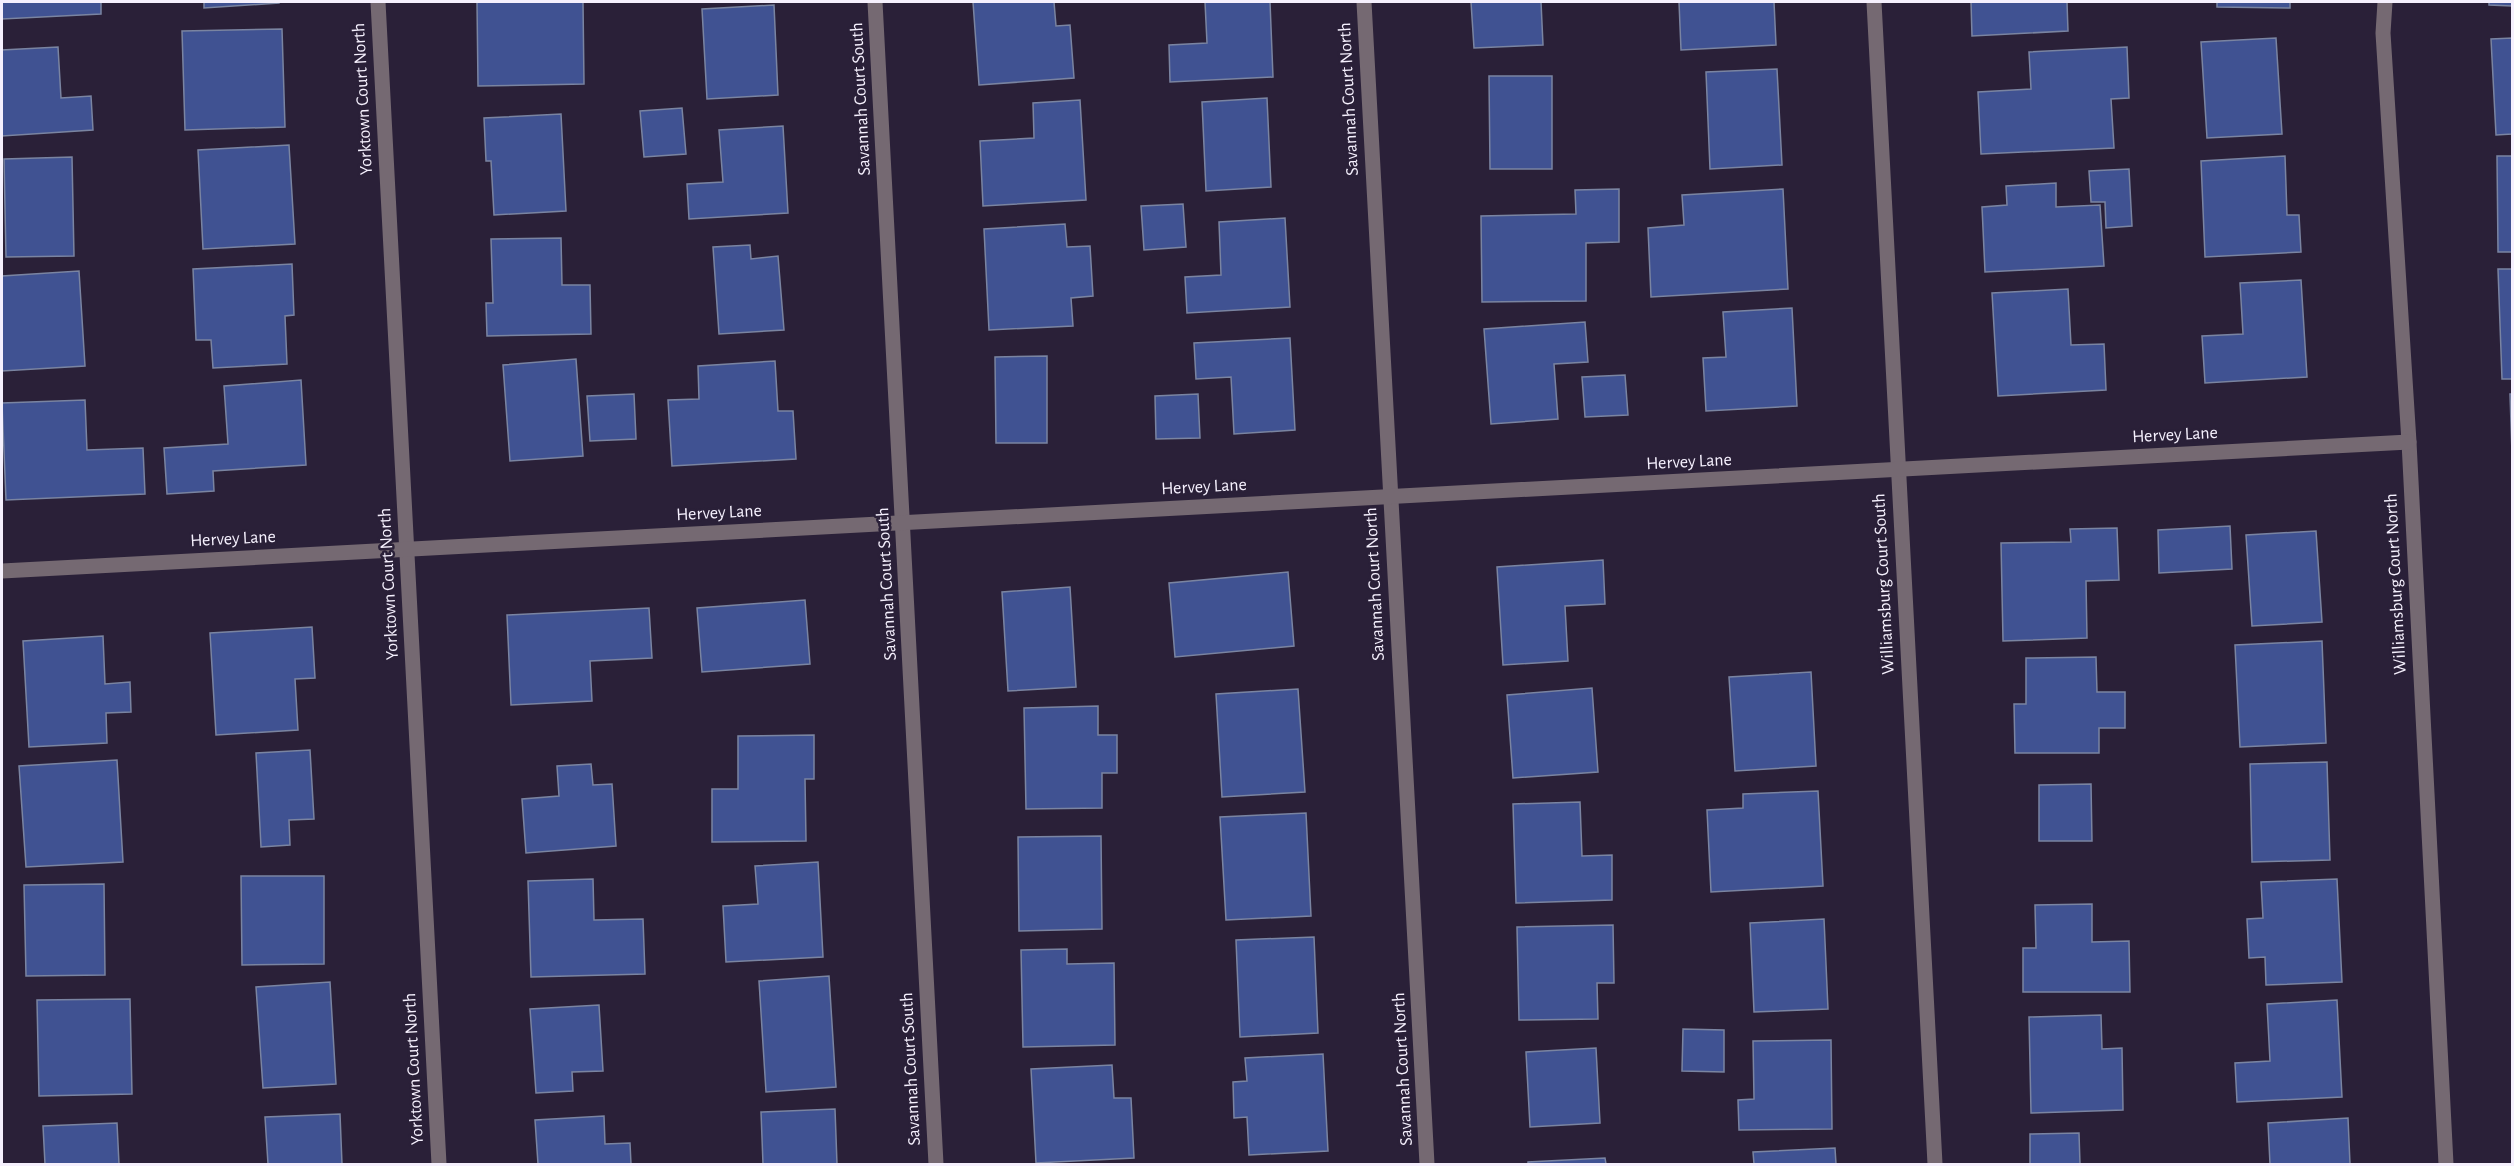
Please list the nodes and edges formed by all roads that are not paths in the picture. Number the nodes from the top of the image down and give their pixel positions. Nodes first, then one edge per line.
1 (378, 2) edge
2 (875, 2) edge
3 (1364, 2) edge
4 (1874, 2) edge
5 (2385, 2) edge
6 (2409, 442) junction
7 (1897, 470) junction
8 (1390, 497) junction
9 (904, 523) junction
10 (407, 549) junction
11 (2, 571) edge
12 (439, 1164) edge
13 (936, 1164) edge
14 (1428, 1164) edge
15 (1935, 1164) edge
16 (2446, 1164) edge

1 - 10 street, Yorktown Court North
2 - 9 street, Savannah Court South
3 - 8 street, Savannah Court North
4 - 7 street, Williamsburg Court South
5 - 6 street, Williamsburg Court North
6 - 7 street, Hervey Lane
6 - 16 street, Williamsburg Court North
7 - 8 street, Hervey Lane
7 - 15 street, Williamsburg Court South
8 - 9 street, Hervey Lane
8 - 14 street, Savannah Court North
9 - 10 street, Hervey Lane
9 - 13 street, Savannah Court South
10 - 11 street, Hervey Lane
10 - 12 street, Yorktown Court North

